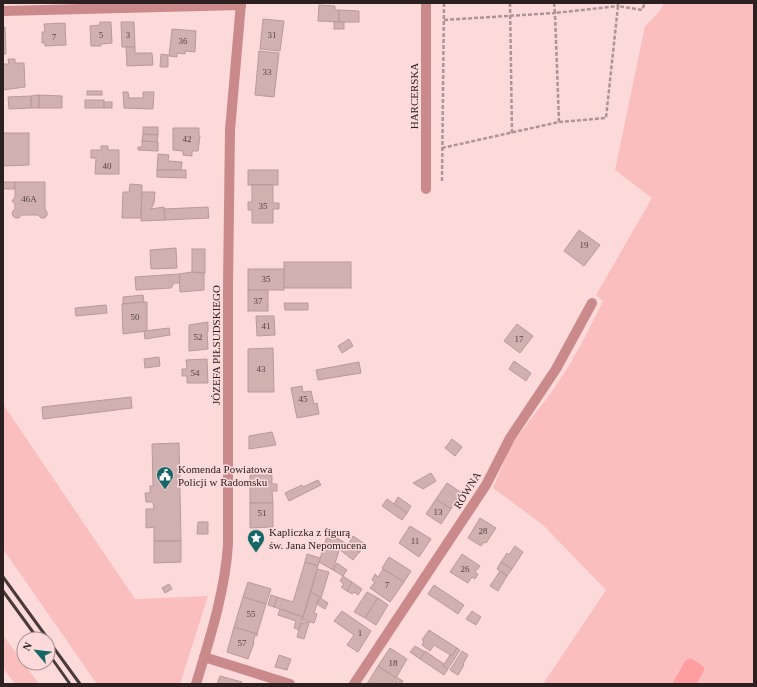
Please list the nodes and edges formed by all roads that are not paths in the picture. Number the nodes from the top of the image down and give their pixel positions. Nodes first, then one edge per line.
1 (426, 3) edge
2 (241, 4) edge
3 (34, 6) edge
4 (3, 10) edge
5 (426, 189) dead end
6 (592, 303) dead end
7 (204, 657) junction
8 (196, 684) edge
9 (290, 684) edge
10 (354, 684) edge

1 - 5 street, HARCERSKA
2 - 3 street
2 - 7 street, JÓZEFA PIŁSUDSKIEGO
3 - 4 street
6 - 10 street, RÓWNA
7 - 8 street, JÓZEFA PIŁSUDSKIEGO
7 - 9 street

